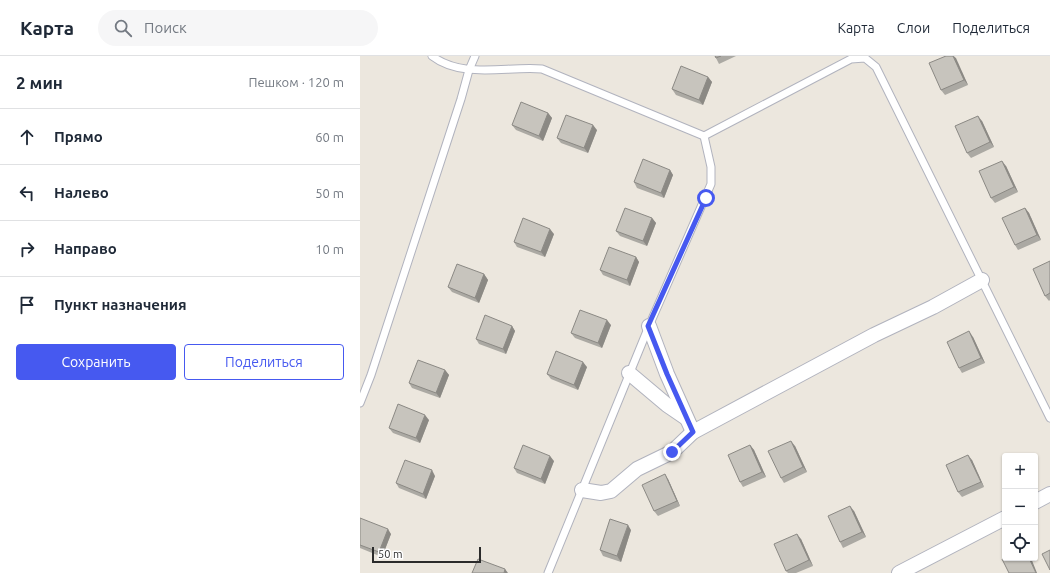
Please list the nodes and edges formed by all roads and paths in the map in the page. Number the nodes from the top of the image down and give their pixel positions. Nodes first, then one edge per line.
1 (432, 56) edge
2 (475, 56) edge
3 (469, 70) junction
4 (704, 136) junction
5 (982, 280) junction
6 (648, 326) junction
7 (629, 373) junction
8 (360, 403) edge
9 (686, 418) junction
10 (1050, 418) edge
11 (693, 432) junction
12 (582, 490) junction
13 (1050, 494) edge
14 (1038, 500) edge
15 (1002, 520) edge
16 (548, 573) edge
17 (899, 573) edge

1 - 3 lane
2 - 3 lane
3 - 4 lane
3 - 8 lane
4 - 5 lane
4 - 6 lane
5 - 10 lane
5 - 11 street
6 - 7 lane
6 - 9 street
7 - 9 street
7 - 12 lane
9 - 11 street
11 - 12 street
12 - 16 lane
13 - 14 street
15 - 17 street

